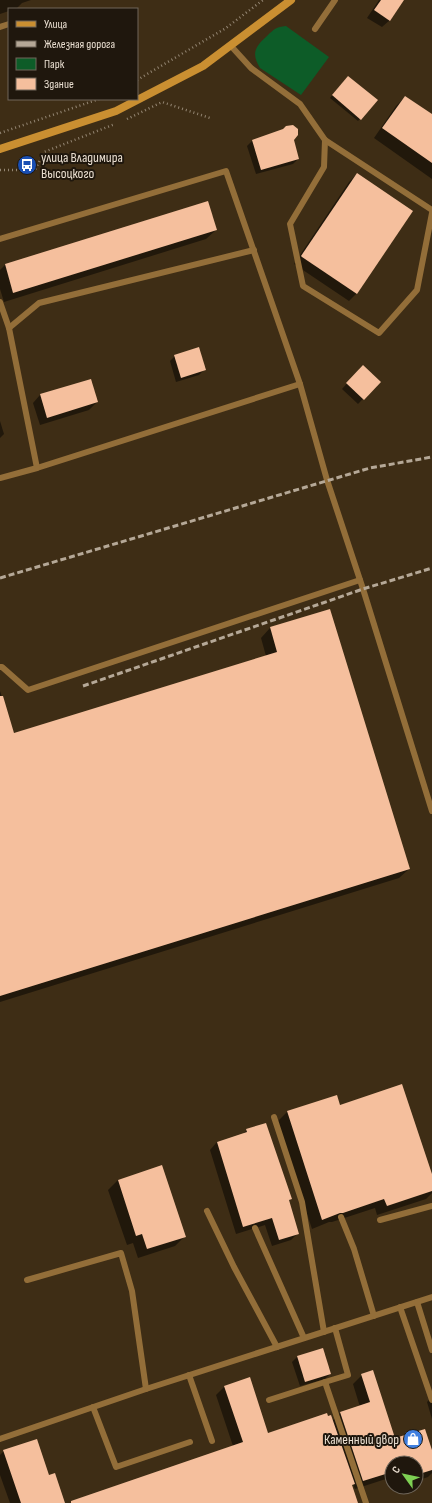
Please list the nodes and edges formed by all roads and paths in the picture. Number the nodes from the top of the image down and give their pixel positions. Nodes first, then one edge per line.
1 (264, 0) edge
2 (291, 0) edge
3 (335, 0) edge
4 (315, 29) dead end
5 (231, 46) junction
6 (138, 79) edge
7 (138, 99) edge
8 (96, 100) edge
9 (136, 100) edge
10 (210, 118) dead end
11 (122, 121) dead end
12 (115, 124) dead end
13 (0, 133) edge
14 (325, 140) junction
15 (0, 149) edge
16 (0, 170) edge
17 (432, 210) edge
18 (432, 213) edge
19 (0, 239) edge
20 (254, 250) junction
21 (0, 302) edge
22 (9, 328) junction
23 (300, 384) junction
24 (37, 468) junction
25 (0, 478) edge
26 (360, 580) junction
27 (0, 667) edge
28 (432, 811) edge
29 (274, 1117) dead end
30 (432, 1206) edge
31 (207, 1211) dead end
32 (341, 1218) dead end
33 (380, 1220) dead end
34 (255, 1228) dead end
35 (27, 1280) dead end
36 (432, 1297) edge
37 (416, 1302) junction
38 (400, 1307) junction
39 (374, 1316) junction
40 (335, 1328) junction
41 (324, 1332) junction
42 (304, 1338) junction
43 (277, 1347) junction
44 (432, 1350) edge
45 (189, 1375) junction
46 (325, 1382) junction
47 (146, 1389) junction
48 (269, 1400) dead end
49 (432, 1400) edge
50 (93, 1407) junction
51 (0, 1439) edge
52 (212, 1441) dead end
53 (190, 1442) dead end
54 (366, 1503) edge

1 - 6 path
2 - 5 main road
3 - 4 lane
5 - 7 main road
5 - 14 lane
8 - 13 path
9 - 15 main road
10 - 11 path
12 - 16 path
14 - 17 lane
14 - 18 lane
19 - 20 lane
20 - 22 lane
20 - 23 lane
21 - 22 lane
22 - 24 lane
23 - 24 lane
23 - 26 lane
24 - 25 lane
26 - 27 lane
26 - 28 lane
29 - 41 lane
30 - 33 lane
31 - 43 lane
32 - 39 lane
34 - 42 lane
35 - 47 lane
36 - 37 lane
37 - 38 lane
37 - 44 lane
38 - 39 lane
38 - 49 lane
39 - 40 lane
40 - 41 lane
40 - 46 lane
41 - 42 lane
42 - 43 lane
43 - 45 lane
45 - 47 lane
45 - 52 lane
46 - 48 lane
46 - 54 lane
47 - 50 lane
50 - 51 lane
50 - 53 lane

